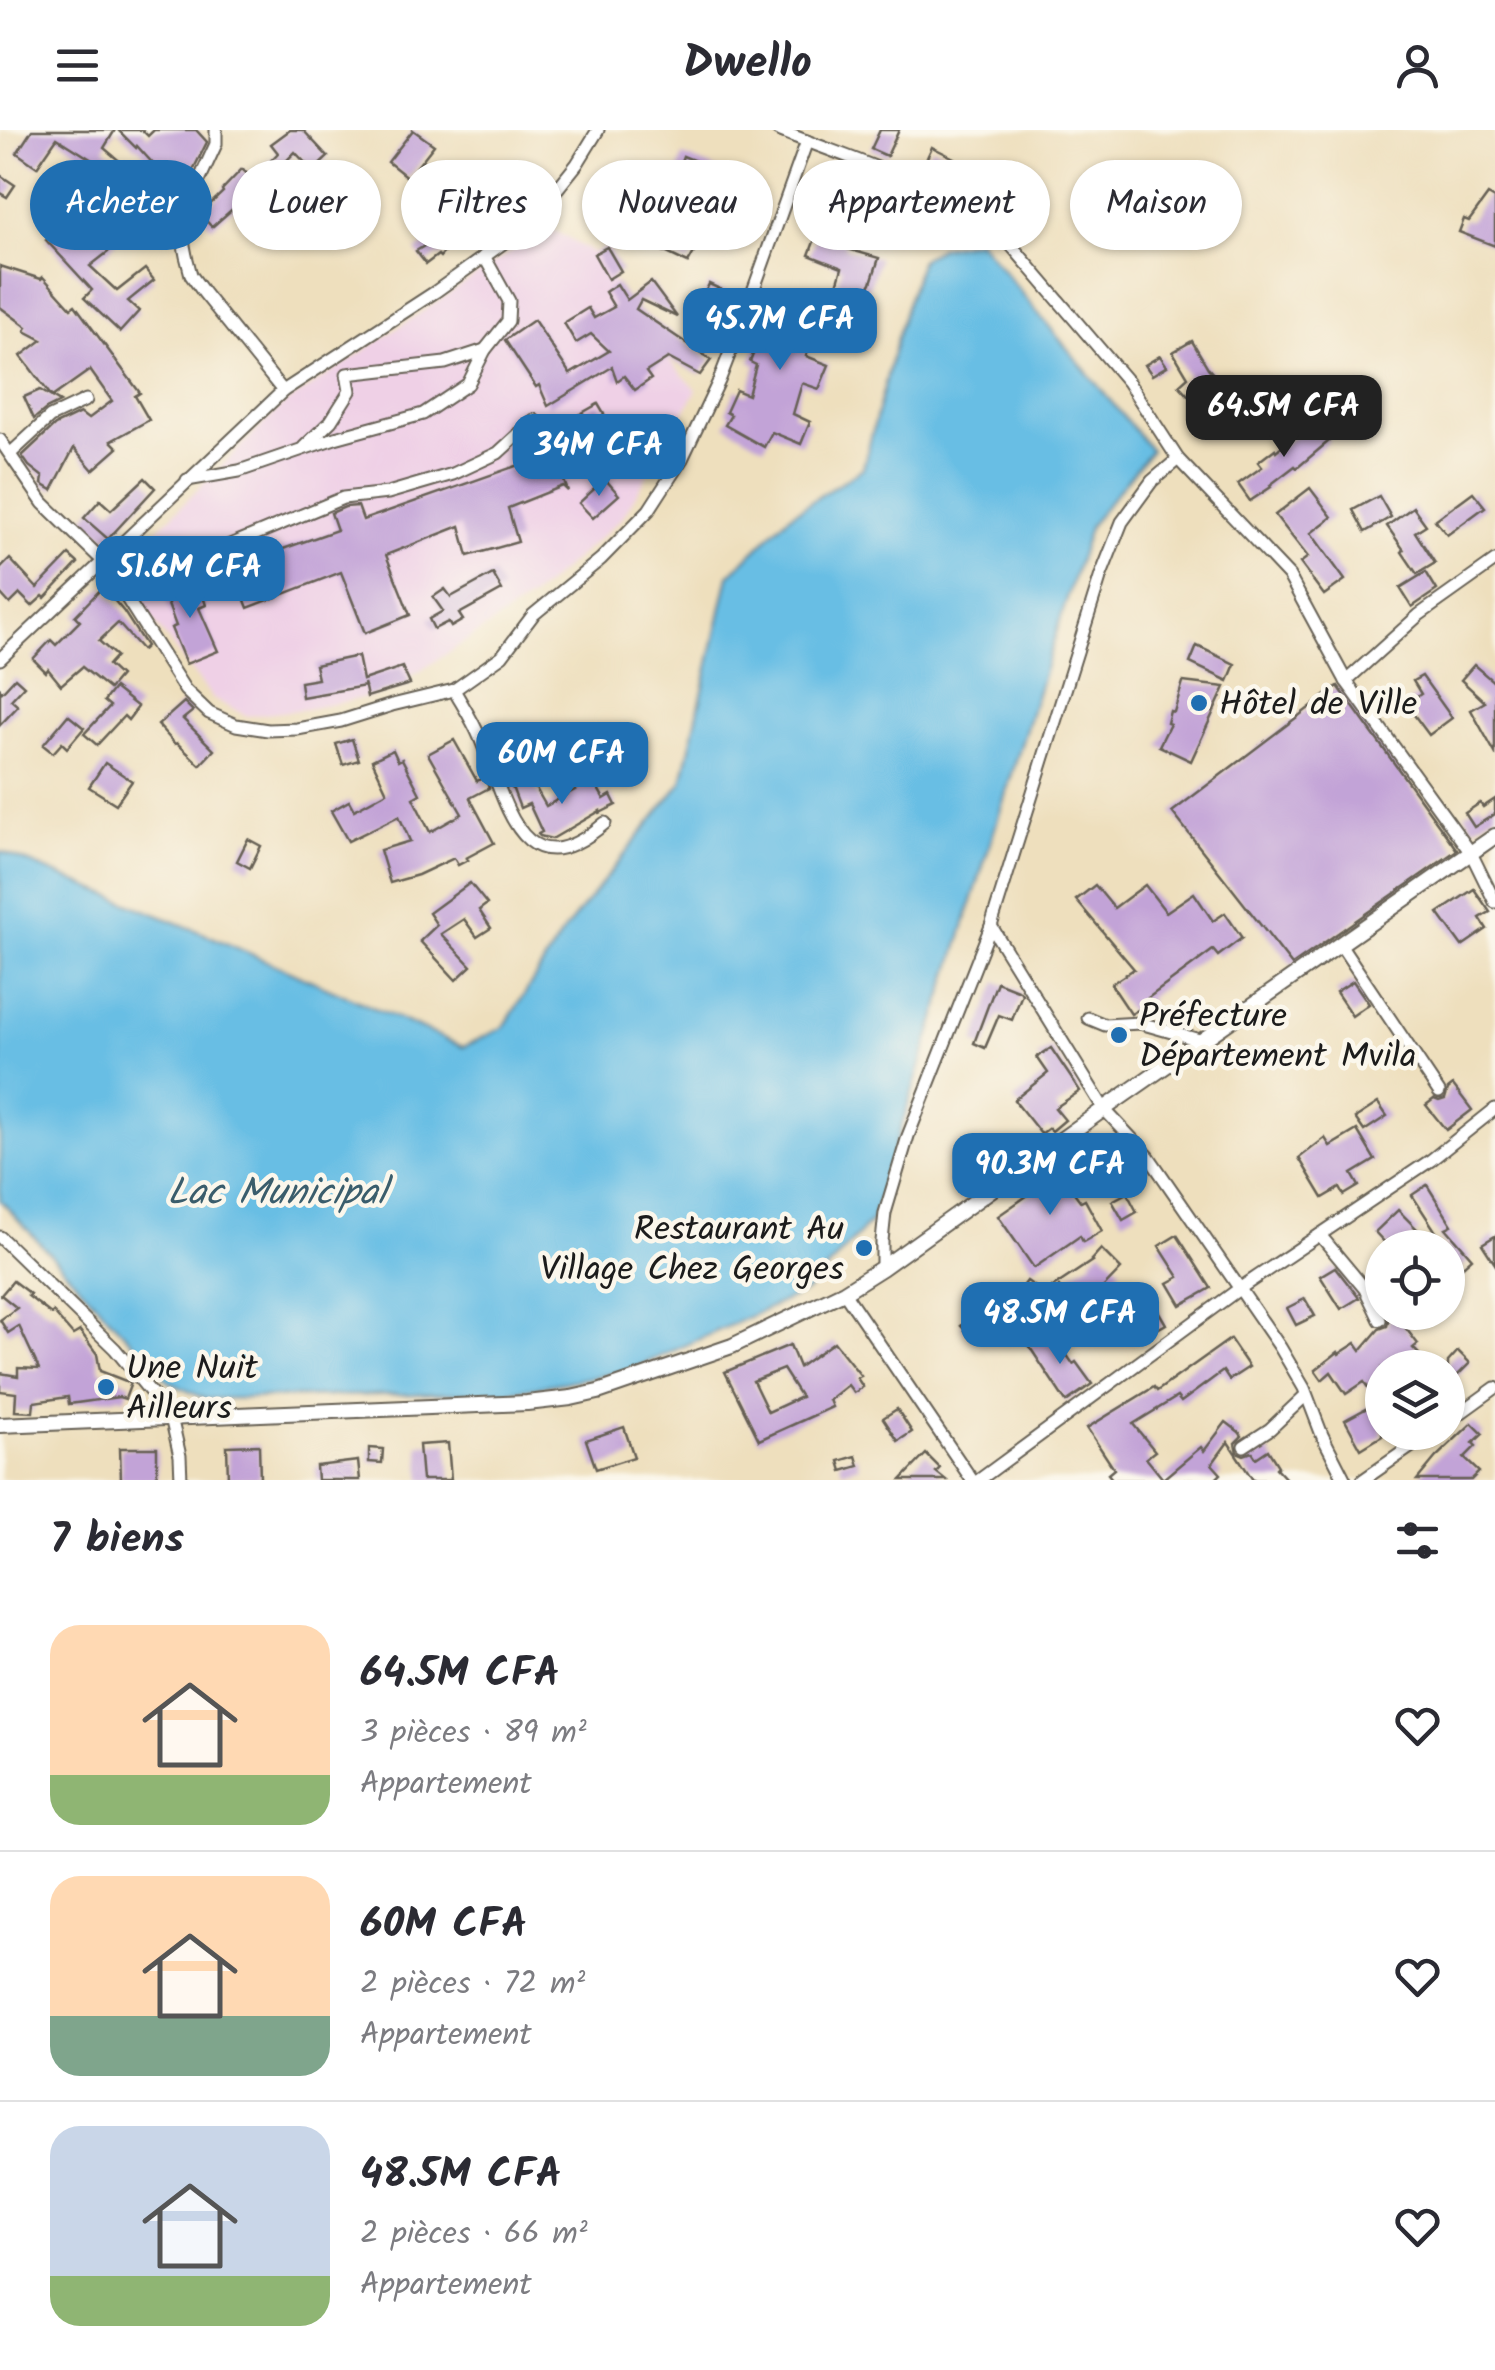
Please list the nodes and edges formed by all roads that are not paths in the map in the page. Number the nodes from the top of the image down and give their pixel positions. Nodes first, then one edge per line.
1 (216, 130) edge
2 (598, 130) edge
3 (778, 130) edge
4 (806, 141) junction
5 (484, 256) junction
6 (485, 350) junction
7 (283, 390) junction
8 (86, 400) dead end
9 (534, 420) dead end
10 (0, 440) edge
11 (300, 450) junction
12 (10, 454) junction
13 (1178, 459) junction
14 (187, 480) junction
15 (116, 547) junction
16 (1495, 560) edge
17 (103, 561) junction
18 (0, 659) edge
19 (1346, 681) junction
20 (454, 690) junction
21 (605, 823) dead end
22 (1495, 836) edge
23 (1471, 852) junction
24 (1495, 902) edge
25 (991, 926) junction
26 (1340, 944) junction
27 (1088, 1018) dead end
28 (1203, 1040) junction
29 (1439, 1092) dead end
30 (1104, 1109) junction
31 (1495, 1109) edge
32 (1320, 1235) junction
33 (0, 1236) edge
34 (882, 1268) junction
35 (1365, 1289) edge
36 (1240, 1290) junction
37 (844, 1292) junction
38 (1495, 1388) edge
39 (1306, 1395) junction
40 (1465, 1410) edge
41 (172, 1417) junction
42 (0, 1425) edge
43 (1244, 1446) dead end
44 (1406, 1450) edge
45 (181, 1480) edge
46 (976, 1480) edge
47 (1346, 1480) edge
48 (1363, 1480) edge

1 - 7 street
2 - 5 street
3 - 4 street
4 - 13 street
4 - 20 street
5 - 6 street
5 - 7 street
6 - 11 street
6 - 11 street
7 - 14 street
8 - 12 street
9 - 15 street
10 - 12 street
11 - 14 street
12 - 17 street
13 - 19 street
13 - 25 street
14 - 15 street
15 - 17 street
16 - 19 street
17 - 18 street
17 - 20 street
19 - 23 street
20 - 21 street
22 - 23 street
23 - 24 street
23 - 26 street
25 - 30 street
25 - 34 street
26 - 28 street
26 - 29 street
27 - 28 street
28 - 30 street
30 - 34 street
30 - 36 street
31 - 32 street
32 - 35 street
32 - 36 street
33 - 41 street
34 - 37 street
36 - 39 street
36 - 46 street
37 - 41 street
37 - 46 street
38 - 40 street
39 - 43 street
39 - 47 street
41 - 42 street
41 - 45 street
44 - 48 street

